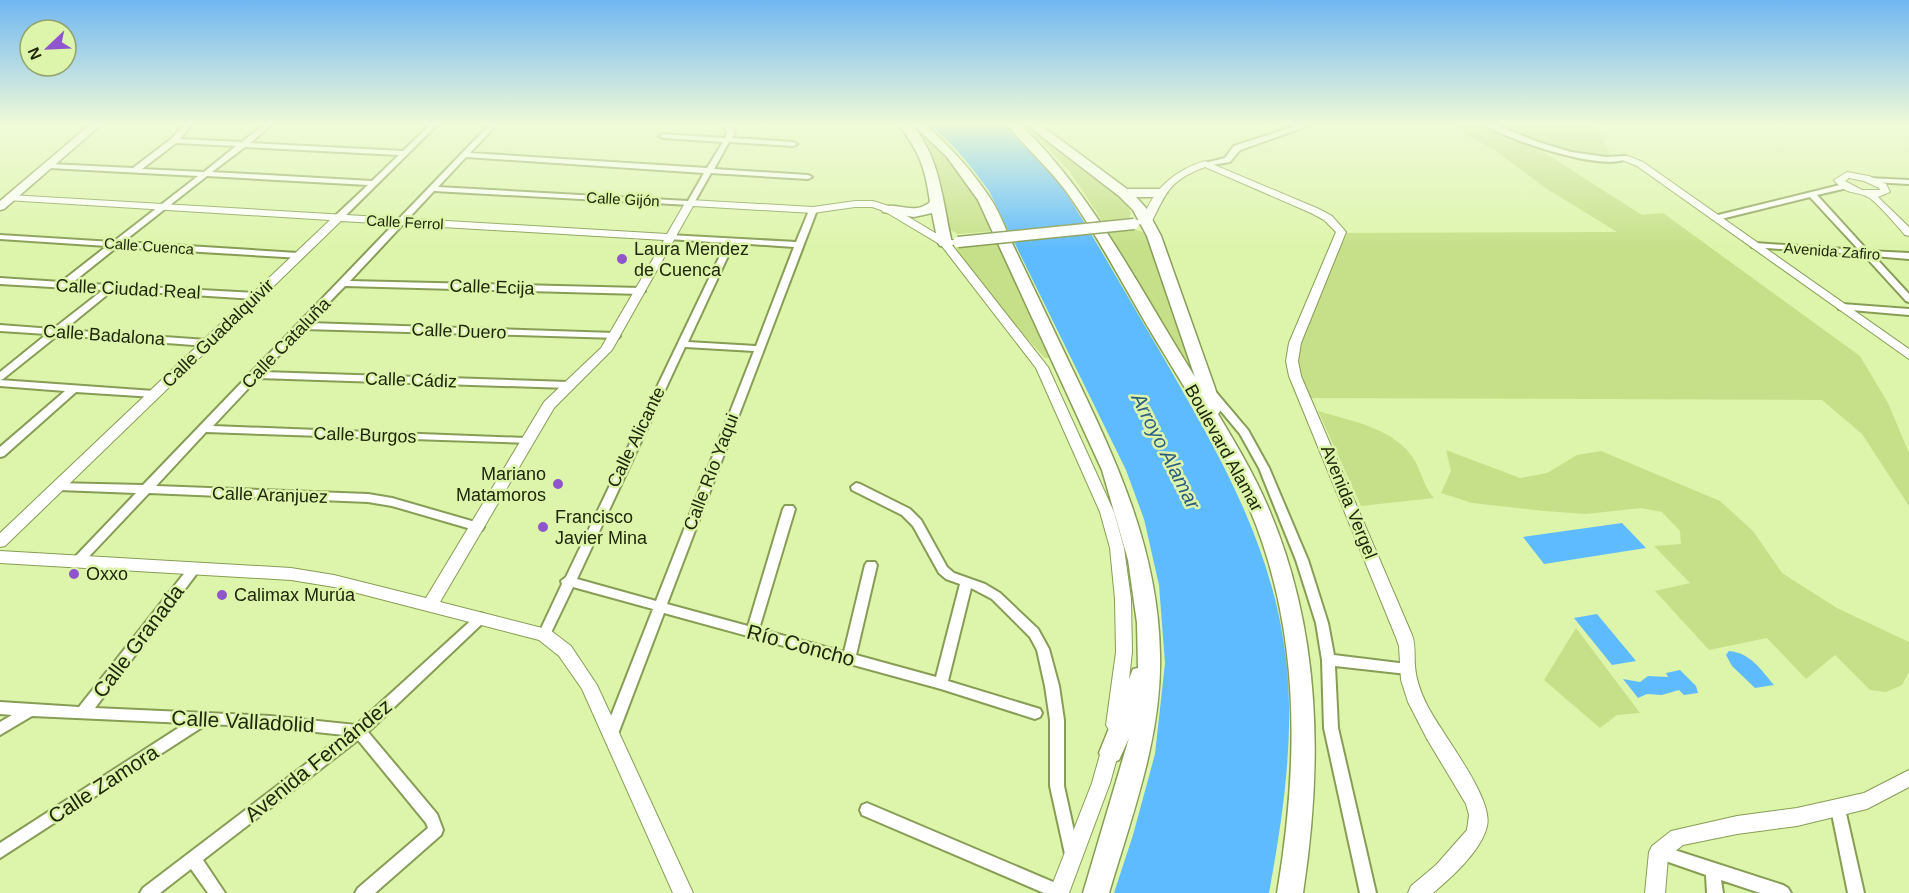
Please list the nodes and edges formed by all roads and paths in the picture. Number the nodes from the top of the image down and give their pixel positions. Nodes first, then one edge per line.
1 (142, 165) edge
2 (217, 165) edge
3 (393, 165) edge
4 (456, 165) edge
5 (612, 165) edge
6 (712, 165) edge
7 (929, 165) edge
8 (959, 165) edge
9 (1054, 165) edge
10 (1086, 165) edge
11 (1203, 165) edge
12 (1207, 165) edge
13 (1641, 165) edge
14 (50, 166) joint
15 (134, 171) junction
16 (708, 171) junction
17 (204, 175) junction
18 (808, 177) dead end
19 (1872, 180) junction
20 (1909, 182) edge
21 (374, 183) junction
22 (1844, 186) junction
23 (433, 189) junction
24 (1124, 193) junction
25 (1160, 193) junction
26 (1870, 194) junction
27 (1812, 195) junction
28 (10, 198) junction
29 (690, 202) junction
30 (936, 204) junction
31 (0, 207) edge
32 (163, 207) junction
33 (888, 208) junction
34 (813, 210) junction
35 (338, 218) junction
36 (1717, 218) junction
37 (402, 222) junction
38 (1141, 222) junction
39 (1909, 233) edge
40 (0, 237) edge
41 (669, 237) junction
42 (731, 241) junction
43 (952, 242) junction
44 (116, 244) junction
45 (799, 245) junction
46 (1755, 245) junction
47 (1866, 253) junction
48 (298, 256) junction
49 (1909, 256) edge
50 (0, 281) edge
51 (343, 283) junction
52 (63, 285) junction
53 (110, 288) junction
54 (641, 291) junction
55 (256, 296) junction
56 (1909, 299) edge
57 (1842, 307) junction
58 (1909, 312) edge
59 (303, 326) junction
60 (0, 328) edge
61 (56, 332) junction
62 (615, 336) junction
63 (207, 343) junction
64 (681, 345) junction
65 (759, 349) junction
66 (1909, 355) edge
67 (255, 375) junction
68 (0, 377) edge
69 (0, 383) edge
70 (568, 385) junction
71 (74, 388) junction
72 (1207, 388) junction
73 (153, 394) junction
74 (204, 429) junction
75 (1217, 429) junction
76 (526, 441) junction
77 (0, 453) edge
78 (58, 486) junction
79 (856, 487) dead end
80 (146, 490) junction
81 (789, 509) dead end
82 (478, 527) junction
83 (0, 542) edge
84 (0, 557) edge
85 (77, 562) junction
86 (871, 565) dead end
87 (194, 569) junction
88 (567, 581) junction
89 (966, 583) junction
90 (430, 605) junction
91 (660, 605) junction
92 (481, 618) junction
93 (752, 632) junction
94 (544, 635) junction
95 (1149, 648) junction
96 (849, 658) junction
97 (1328, 660) junction
98 (1407, 669) junction
99 (941, 684) junction
100 (0, 708) edge
101 (29, 711) junction
102 (83, 713) junction
103 (1035, 713) dead end
104 (205, 718) junction
105 (0, 729) edge
106 (359, 731) junction
107 (611, 734) junction
108 (1111, 753) junction
109 (1909, 778) edge
110 (1838, 809) junction
111 (867, 810) dead end
112 (0, 851) edge
113 (1659, 852) junction
114 (194, 860) junction
115 (1073, 862) junction
116 (1713, 870) junction
117 (1060, 892) edge
118 (148, 893) edge
119 (218, 893) edge
120 (363, 893) edge
121 (683, 893) edge
122 (1096, 893) edge
123 (1290, 893) edge
124 (1368, 893) edge
125 (1418, 893) edge
126 (1655, 893) edge
127 (1715, 893) edge
128 (1783, 893) edge
129 (1856, 893) edge

1 - 15 street
2 - 17 street
3 - 21 street, Calle Guadalquivir
4 - 23 street, Calle Cataluña
5 - 16 street
6 - 16 street
7 - 30 highway
8 - 95 highway
9 - 75 highway, Boulevard Alamar
10 - 24 highway
11 - 25 street
12 - 98 street, Avenida Vergel
13 - 36 street
14 - 15 street
14 - 28 main road
15 - 17 street
16 - 18 street
16 - 29 street
17 - 21 street
17 - 32 street
19 - 20 street
19 - 22 street
19 - 26 street
21 - 35 street, Calle Guadalquivir
22 - 26 street
22 - 27 street
23 - 29 street, Calle Gijón
23 - 37 street, Calle Cataluña
24 - 25 highway
24 - 38 highway
25 - 38 street
26 - 39 street
27 - 36 street
27 - 47 street
28 - 31 main road
28 - 32 street, Calle Ferrol
29 - 34 street, Calle Gijón
29 - 41 street
30 - 33 highway
30 - 43 highway
32 - 35 street, Calle Ferrol
32 - 44 street
33 - 34 street, Calle Gijón
33 - 43 street
34 - 45 street, Calle Río Yaqui
35 - 37 street, Calle Ferrol
35 - 48 street, Calle Guadalquivir
36 - 46 street
37 - 41 street, Calle Ferrol
37 - 51 street, Calle Cataluña
38 - 43 street, bridge
38 - 72 highway
40 - 44 street, Calle Cuenca
41 - 42 street, Calle Ferrol
41 - 54 street
42 - 45 street, Calle Ferrol
42 - 64 street, Calle Alicante
43 - 108 street
44 - 48 street, Calle Cuenca
44 - 52 street
45 - 65 street, Calle Río Yaqui
46 - 47 street, Avenida Zafiro
46 - 57 street
47 - 49 street, Avenida Zafiro
47 - 56 street
48 - 55 street, Calle Guadalquivir
50 - 52 street, Calle Ciudad Real
51 - 54 street, Calle Ecija
51 - 59 street, Calle Cataluña
52 - 53 street, Calle Ciudad Real
53 - 55 street, Calle Ciudad Real
53 - 61 street
54 - 62 street
55 - 63 street, Calle Guadalquivir
57 - 58 street
57 - 66 street
59 - 62 street, Calle Duero
59 - 67 street, Calle Cataluña
60 - 61 street, Calle Badalona
61 - 63 street, Calle Badalona
61 - 68 street
62 - 70 street
63 - 73 street, Calle Guadalquivir
64 - 65 street
64 - 88 street, Calle Alicante
65 - 91 street, Calle Río Yaqui
67 - 70 street, Calle Cádiz
67 - 74 street, Calle Cataluña
69 - 71 street
70 - 76 street
71 - 73 street
71 - 77 street
72 - 75 highway
72 - 97 street
73 - 78 street, Calle Guadalquivir
74 - 76 street, Calle Burgos
74 - 80 street, Calle Cataluña
75 - 123 highway, Boulevard Alamar
76 - 82 street
78 - 80 street, Calle Aranjuez
78 - 83 street, Calle Guadalquivir
79 - 89 street
80 - 82 street, Calle Aranjuez
80 - 85 street, Calle Cataluña
81 - 93 street
82 - 90 street
84 - 85 street
85 - 87 street
86 - 96 street
87 - 90 street
87 - 102 street, Calle Granada
88 - 91 street, Río Concho
88 - 94 street, Calle Alicante
89 - 99 street
89 - 115 street
90 - 92 street
91 - 93 street, Río Concho
91 - 107 street, Calle Río Yaqui
92 - 94 street
92 - 106 street, Avenida Fernández
93 - 96 street, Río Concho
94 - 107 street
95 - 108 highway
95 - 122 highway
96 - 99 street, Río Concho
97 - 98 street
97 - 124 street
98 - 125 street, Avenida Vergel
99 - 103 street, Río Concho
100 - 101 street, Calle Valladolid
101 - 102 street, Calle Valladolid
101 - 105 street
102 - 104 street, Calle Valladolid
104 - 106 street, Calle Valladolid
104 - 112 street, Calle Zamora
106 - 114 street, Avenida Fernández
106 - 120 street
107 - 121 street
108 - 115 street
109 - 110 street
110 - 113 street
110 - 129 street
111 - 117 street
113 - 116 street
113 - 126 street
114 - 118 street, Avenida Fernández
114 - 119 street
115 - 117 street
116 - 127 street
116 - 128 street

